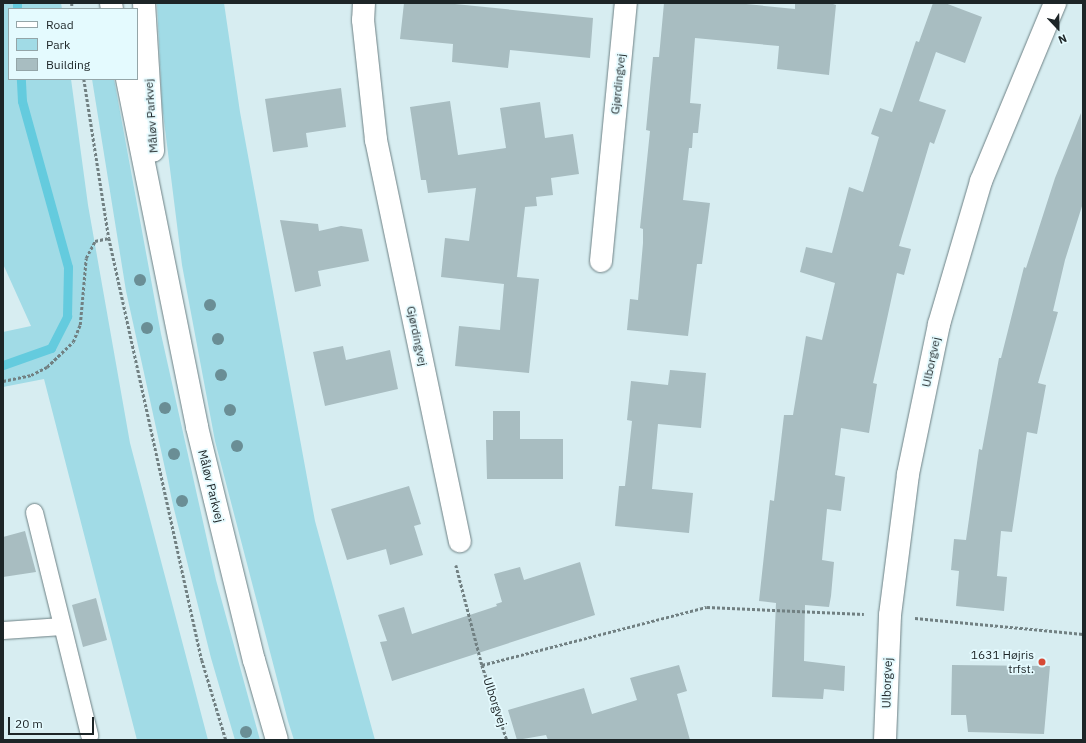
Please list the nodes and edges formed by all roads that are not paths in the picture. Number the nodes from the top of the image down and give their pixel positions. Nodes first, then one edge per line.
1 (144, 3) edge
2 (364, 3) edge
3 (626, 3) edge
4 (1055, 3) edge
5 (127, 80) edge
6 (158, 230) junction
7 (601, 261) dead end
8 (34, 512) dead end
9 (460, 541) road end
10 (62, 626) junction
11 (3, 630) edge
12 (89, 735) dead end
13 (277, 740) edge
14 (885, 740) edge

1 - 6 street, Måløv Parkvej
2 - 9 street, Gjørdingvej
3 - 7 street, Gjørdingvej
4 - 14 street, Ulborgvej
5 - 6 street, Måløv Parkvej
6 - 13 street, Måløv Parkvej
8 - 10 lane
10 - 11 lane
10 - 12 lane

